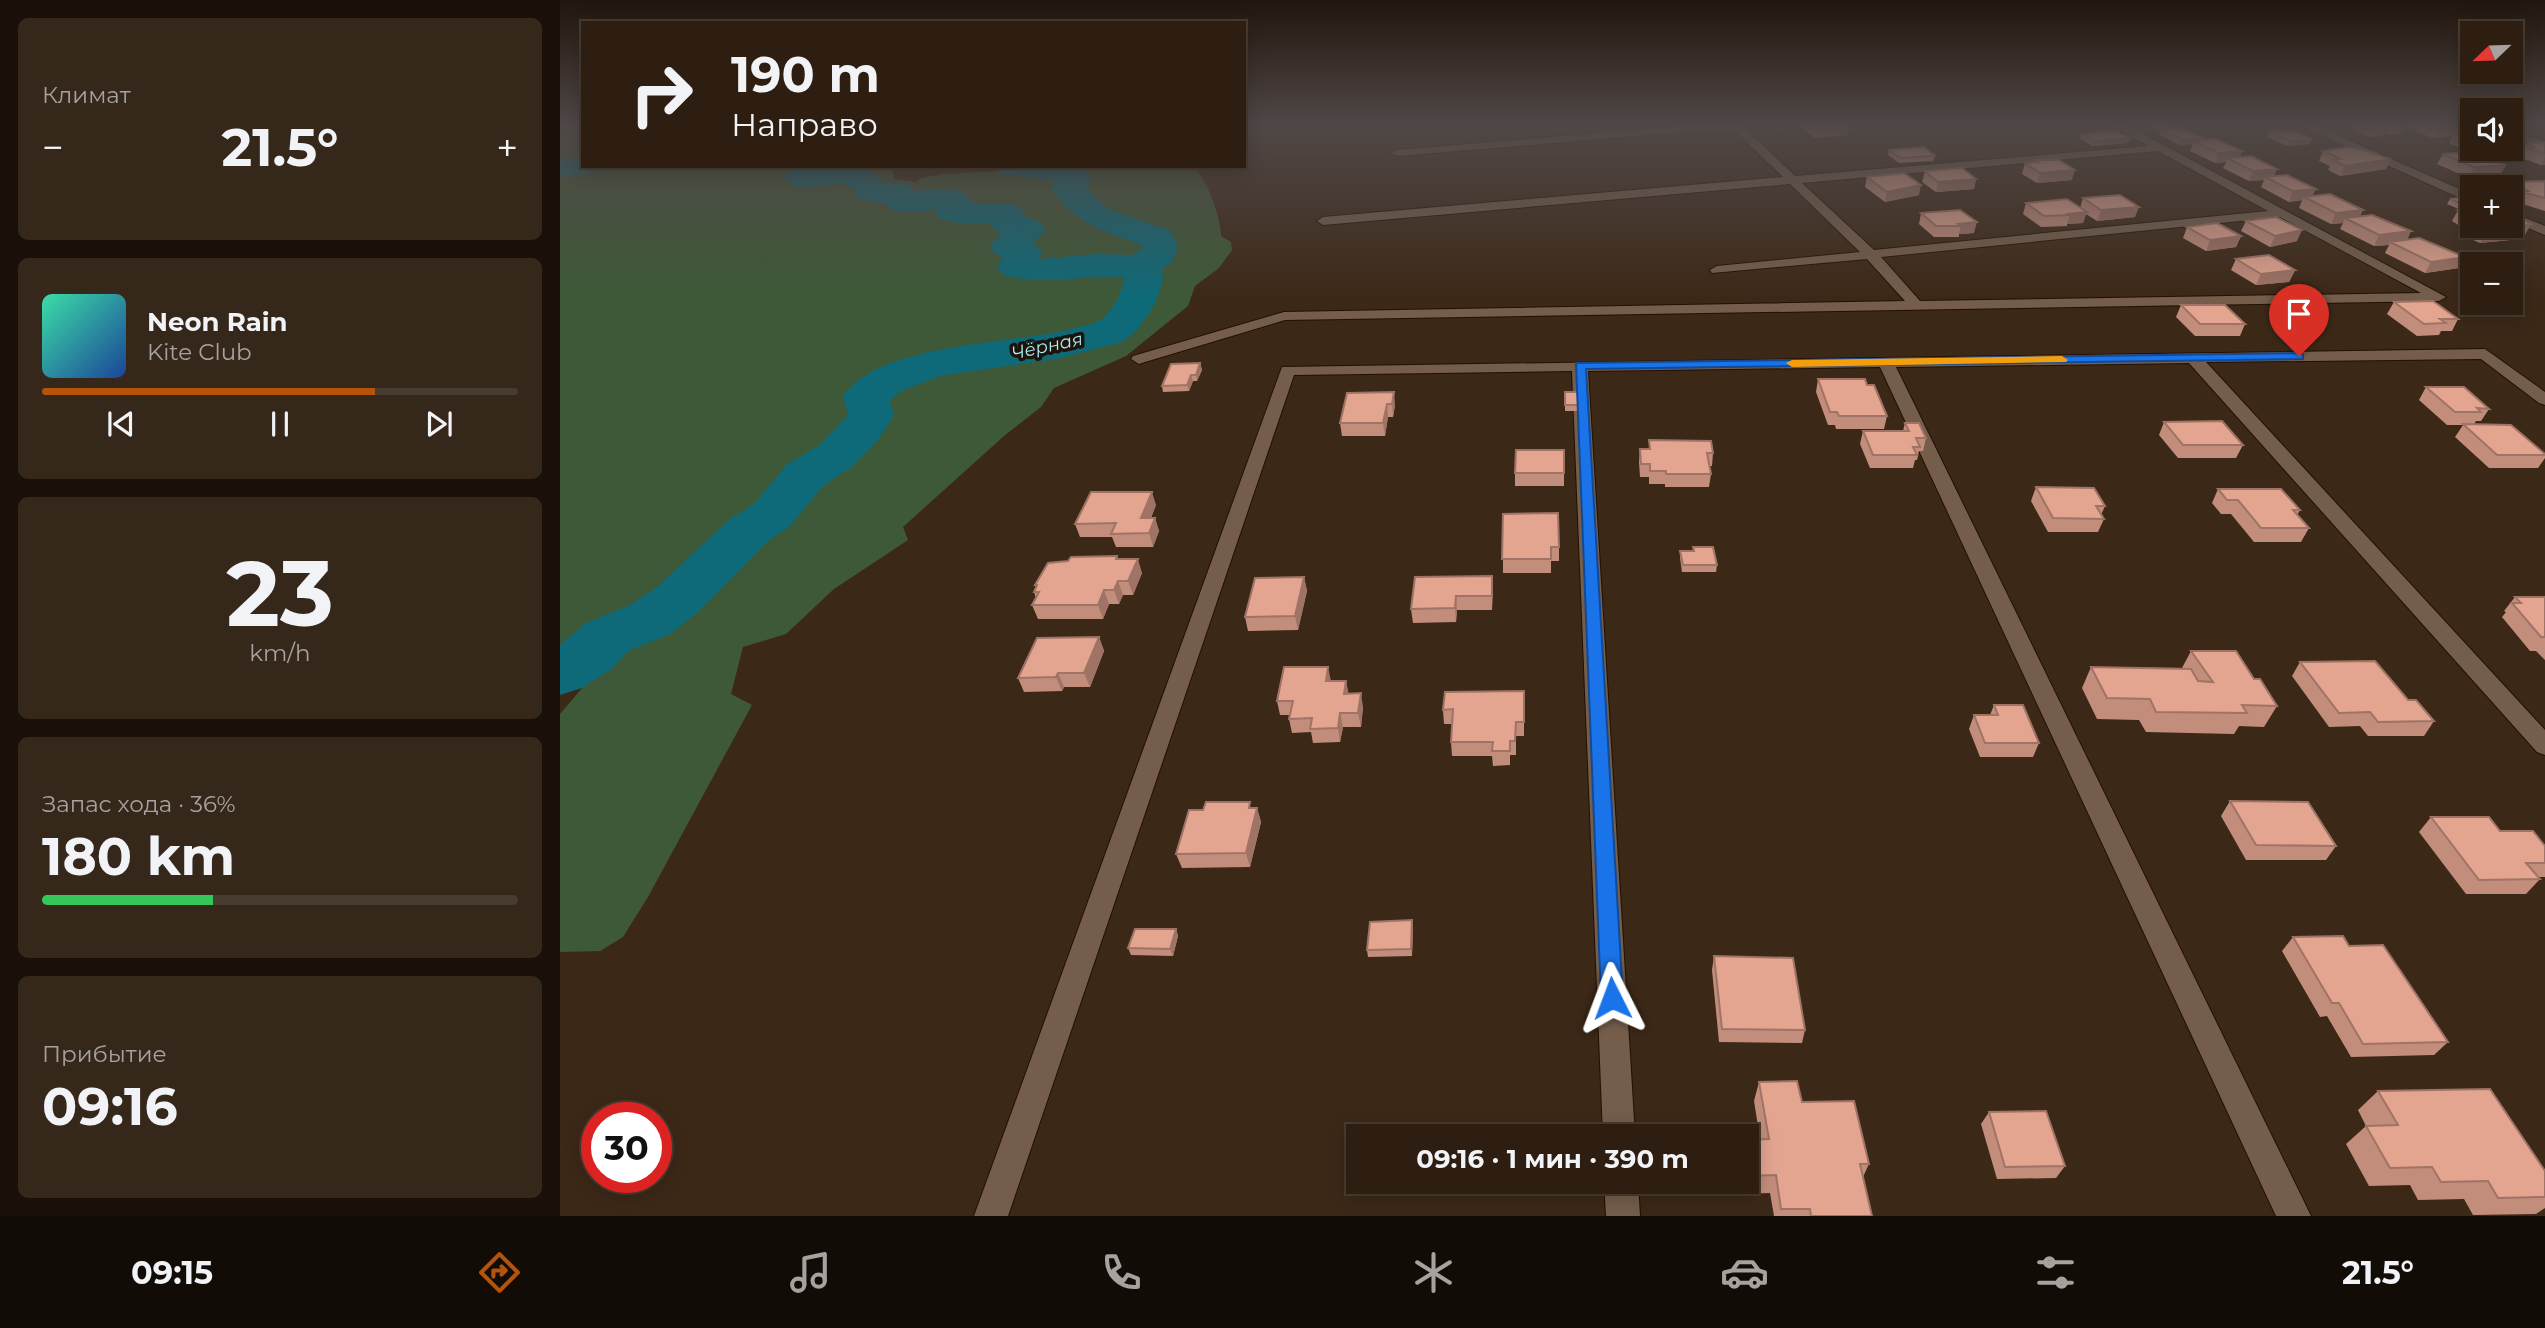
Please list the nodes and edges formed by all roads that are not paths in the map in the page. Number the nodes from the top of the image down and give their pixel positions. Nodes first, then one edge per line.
1 (1749, 183) edge
2 (1795, 183) edge
3 (2225, 183) edge
4 (2434, 183) edge
5 (2460, 194) edge
6 (2281, 213) junction
7 (1323, 221) dead end
8 (2523, 221) edge
9 (2545, 231) edge
10 (1872, 256) junction
11 (1717, 270) dead end
12 (1916, 305) junction
13 (2193, 358) junction
14 (1139, 359) dead end
15 (1886, 362) junction
16 (1580, 366) junction
17 (2543, 397) edge
18 (2545, 746) edge
19 (1618, 1124) edge
20 (1622, 1194) edge
21 (991, 1216) edge
22 (1623, 1216) edge
23 (2294, 1216) edge

1 - 7 street
2 - 10 street
3 - 6 street
4 - 5 street
6 - 10 street
6 - 12 street
8 - 9 street
10 - 11 street
10 - 12 street
12 - 14 street
13 - 15 street
13 - 17 street
13 - 18 street
15 - 16 street
15 - 23 street
16 - 19 street
16 - 21 street
20 - 22 street

